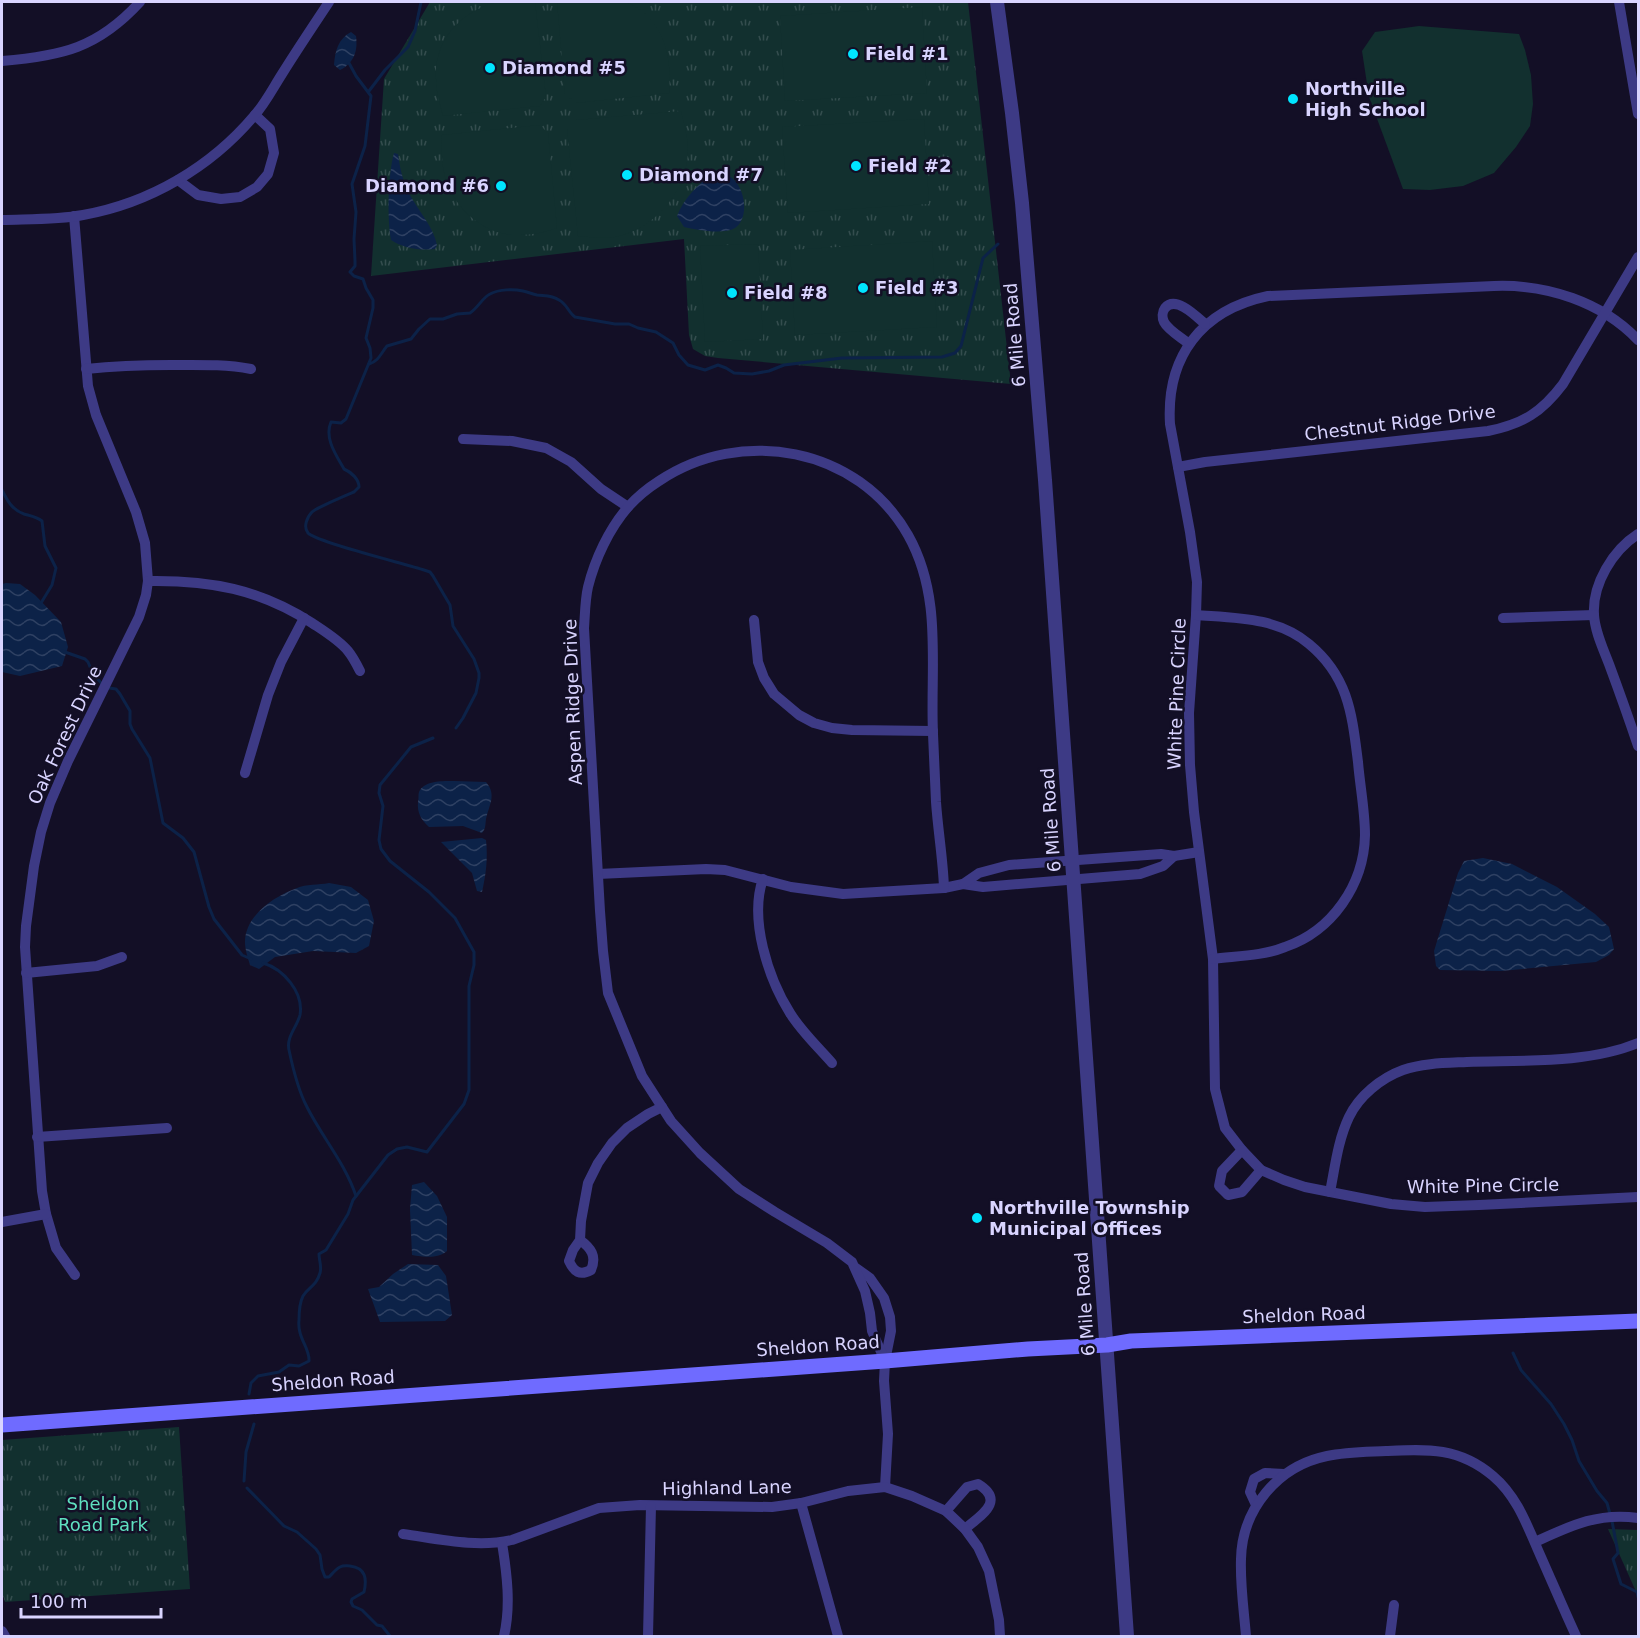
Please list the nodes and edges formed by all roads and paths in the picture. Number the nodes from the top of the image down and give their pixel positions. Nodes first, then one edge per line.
1 (140, 2) edge
2 (329, 2) edge
3 (997, 2) edge
4 (1619, 2) edge
5 (2, 61) edge
6 (1638, 114) edge
7 (255, 115) junction
8 (178, 180) junction
9 (74, 216) junction
10 (2, 220) edge
11 (1638, 257) edge
12 (1605, 312) junction
13 (1205, 324) junction
14 (1638, 340) edge
15 (1189, 344) junction
16 (86, 369) junction
17 (251, 369) dead end
18 (463, 439) dead end
19 (1178, 467) junction
20 (628, 507) junction
21 (1638, 534) edge
22 (148, 581) junction
23 (1196, 615) junction
24 (1594, 615) junction
25 (304, 618) junction
26 (1503, 618) dead end
27 (754, 620) dead end
28 (360, 671) dead end
29 (933, 730) junction
30 (1638, 746) edge
31 (245, 773) dead end
32 (1199, 852) junction
33 (1173, 856) junction
34 (1072, 861) junction
35 (598, 874) junction
36 (763, 879) junction
37 (1073, 880) junction
38 (963, 884) junction
39 (944, 888) junction
40 (122, 957) dead end
41 (1213, 959) junction
42 (26, 973) junction
43 (1638, 1042) edge
44 (832, 1063) dead end
45 (662, 1107) junction
46 (167, 1128) dead end
47 (37, 1137) junction
48 (1242, 1150) junction
49 (1262, 1170) junction
50 (1330, 1192) junction
51 (1638, 1197) edge
52 (46, 1214) junction
53 (2, 1222) edge
54 (580, 1240) dead end
55 (856, 1268) junction
56 (75, 1275) dead end
57 (1638, 1321) edge
58 (1107, 1345) junction
59 (885, 1361) junction
60 (2, 1425) edge
61 (1284, 1474) junction
62 (885, 1487) junction
63 (801, 1503) junction
64 (1256, 1505) junction
65 (651, 1506) junction
66 (946, 1511) junction
67 (1638, 1518) edge
68 (965, 1529) junction
69 (403, 1534) dead end
70 (1535, 1542) junction
71 (502, 1543) junction
72 (1394, 1605) dead end
73 (2, 1631) edge
74 (5, 1636) edge
75 (504, 1636) edge
76 (648, 1636) edge
77 (838, 1636) edge
78 (1000, 1636) edge
79 (1127, 1636) edge
80 (1246, 1636) edge
81 (1390, 1636) edge
82 (1576, 1636) edge

1 - 5 street
2 - 7 street
3 - 34 street, 6 Mile Road
4 - 6 street
7 - 8 street
7 - 8 street
8 - 9 street
9 - 10 street
9 - 16 street, Oak Forest Drive
11 - 12 street, Chestnut Ridge Drive
12 - 13 street, White Pine Circle
12 - 14 street, White Pine Circle
12 - 19 street, Chestnut Ridge Drive
13 - 15 street, White Pine Circle
13 - 15 street
15 - 19 street, White Pine Circle
16 - 17 street
16 - 22 street, Oak Forest Drive
18 - 20 street
19 - 23 street, White Pine Circle
20 - 29 street, Aspen Ridge Drive
20 - 35 street, Aspen Ridge Drive
21 - 24 street
22 - 25 street
22 - 42 street, Oak Forest Drive
23 - 32 street, White Pine Circle
23 - 41 street
24 - 26 street
24 - 30 street
25 - 28 street
25 - 31 street
27 - 29 street
29 - 39 street, Aspen Ridge Drive
32 - 33 street
32 - 41 street, White Pine Circle
33 - 34 street
33 - 37 street
34 - 37 street, 6 Mile Road
34 - 38 street
35 - 36 street
35 - 45 street, Aspen Ridge Drive
36 - 39 street
36 - 44 street
37 - 38 street
37 - 58 street, 6 Mile Road
38 - 39 street
40 - 42 street
41 - 48 street, White Pine Circle
42 - 47 street, Oak Forest Drive
43 - 50 street
45 - 54 street
45 - 55 street, Aspen Ridge Drive
46 - 47 street
47 - 52 street, Oak Forest Drive
48 - 49 street, White Pine Circle
48 - 49 street
49 - 50 street, White Pine Circle
50 - 51 street, White Pine Circle
52 - 53 street
52 - 56 street, Oak Forest Drive
55 - 59 street, Aspen Ridge Drive
55 - 59 street, Aspen Ridge Drive
57 - 58 main road, Sheldon Road
58 - 59 main road, Sheldon Road
58 - 79 street, 6 Mile Road
59 - 60 main road, Sheldon Road
59 - 62 street
61 - 64 street
61 - 64 street
61 - 70 street
62 - 63 street, Highland Lane
62 - 66 street, Highland Lane
63 - 65 street, Highland Lane
63 - 77 street
64 - 80 street
65 - 71 street, Highland Lane
65 - 76 street
66 - 68 street, Highland Lane
66 - 68 street
67 - 70 street
68 - 78 street, Highland Lane
69 - 71 street, Highland Lane
70 - 82 street
71 - 75 street
72 - 81 street
73 - 74 street

